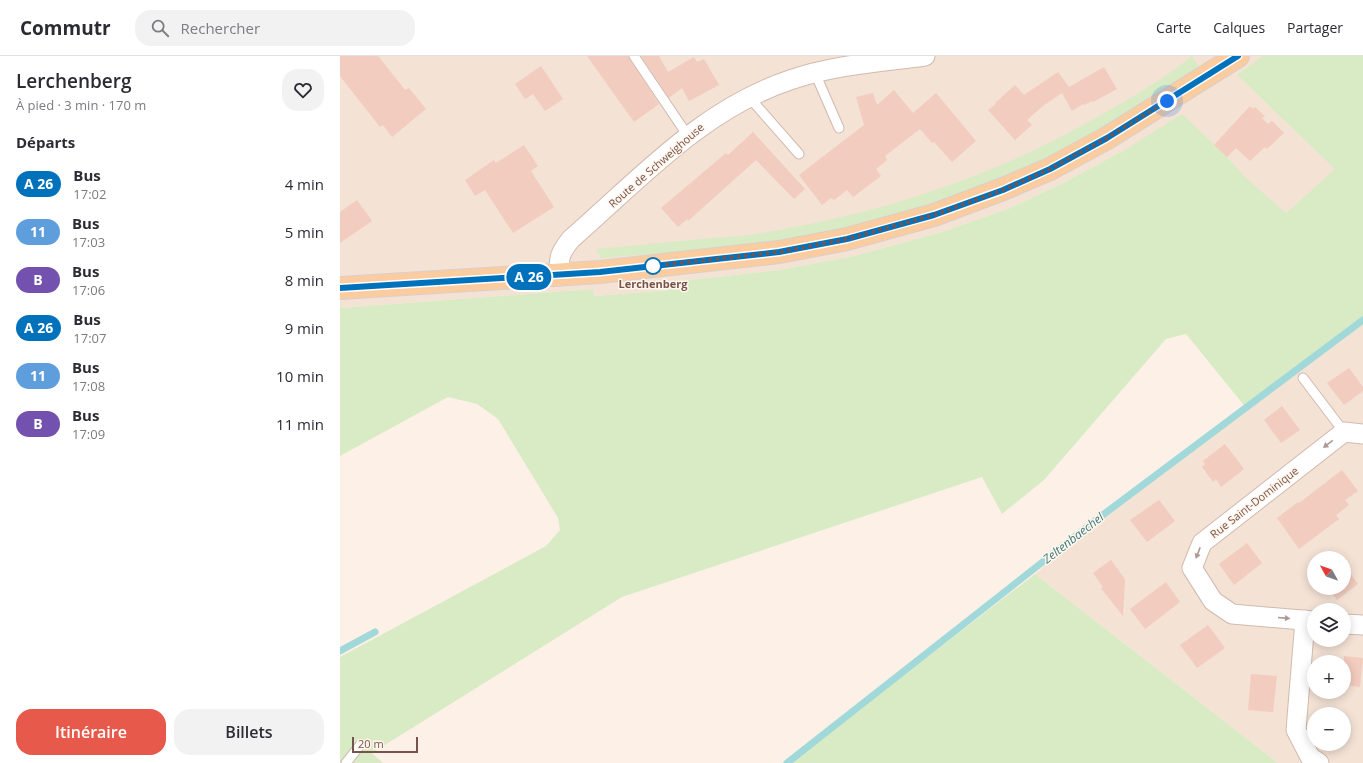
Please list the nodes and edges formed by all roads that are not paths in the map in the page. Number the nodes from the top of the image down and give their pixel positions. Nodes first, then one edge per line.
1 (634, 56) edge
2 (925, 56) edge
3 (1238, 56) edge
4 (815, 72) junction
5 (749, 97) junction
6 (840, 128) dead end
7 (688, 136) junction
8 (799, 154) dead end
9 (559, 276) junction
10 (340, 285) edge
11 (340, 288) edge
12 (1303, 378) dead end
13 (1344, 432) junction
14 (1363, 434) edge
15 (1307, 620) edge
16 (1351, 624) edge
17 (1363, 625) edge
18 (1307, 637) edge
19 (361, 744) dead end
20 (346, 763) edge
21 (1319, 763) edge

1 - 7 lane
2 - 4 street, Route de Schweighouse
3 - 9 main road
4 - 5 street, Route de Schweighouse
4 - 6 lane
5 - 7 street, Route de Schweighouse
5 - 8 lane
7 - 9 street, Route de Schweighouse
9 - 11 main road
10 - 11 street
12 - 13 lane
13 - 14 street
13 -> 15 street, Rue Saint-Dominique
16 - 17 street
18 - 21 street
19 - 20 lane

